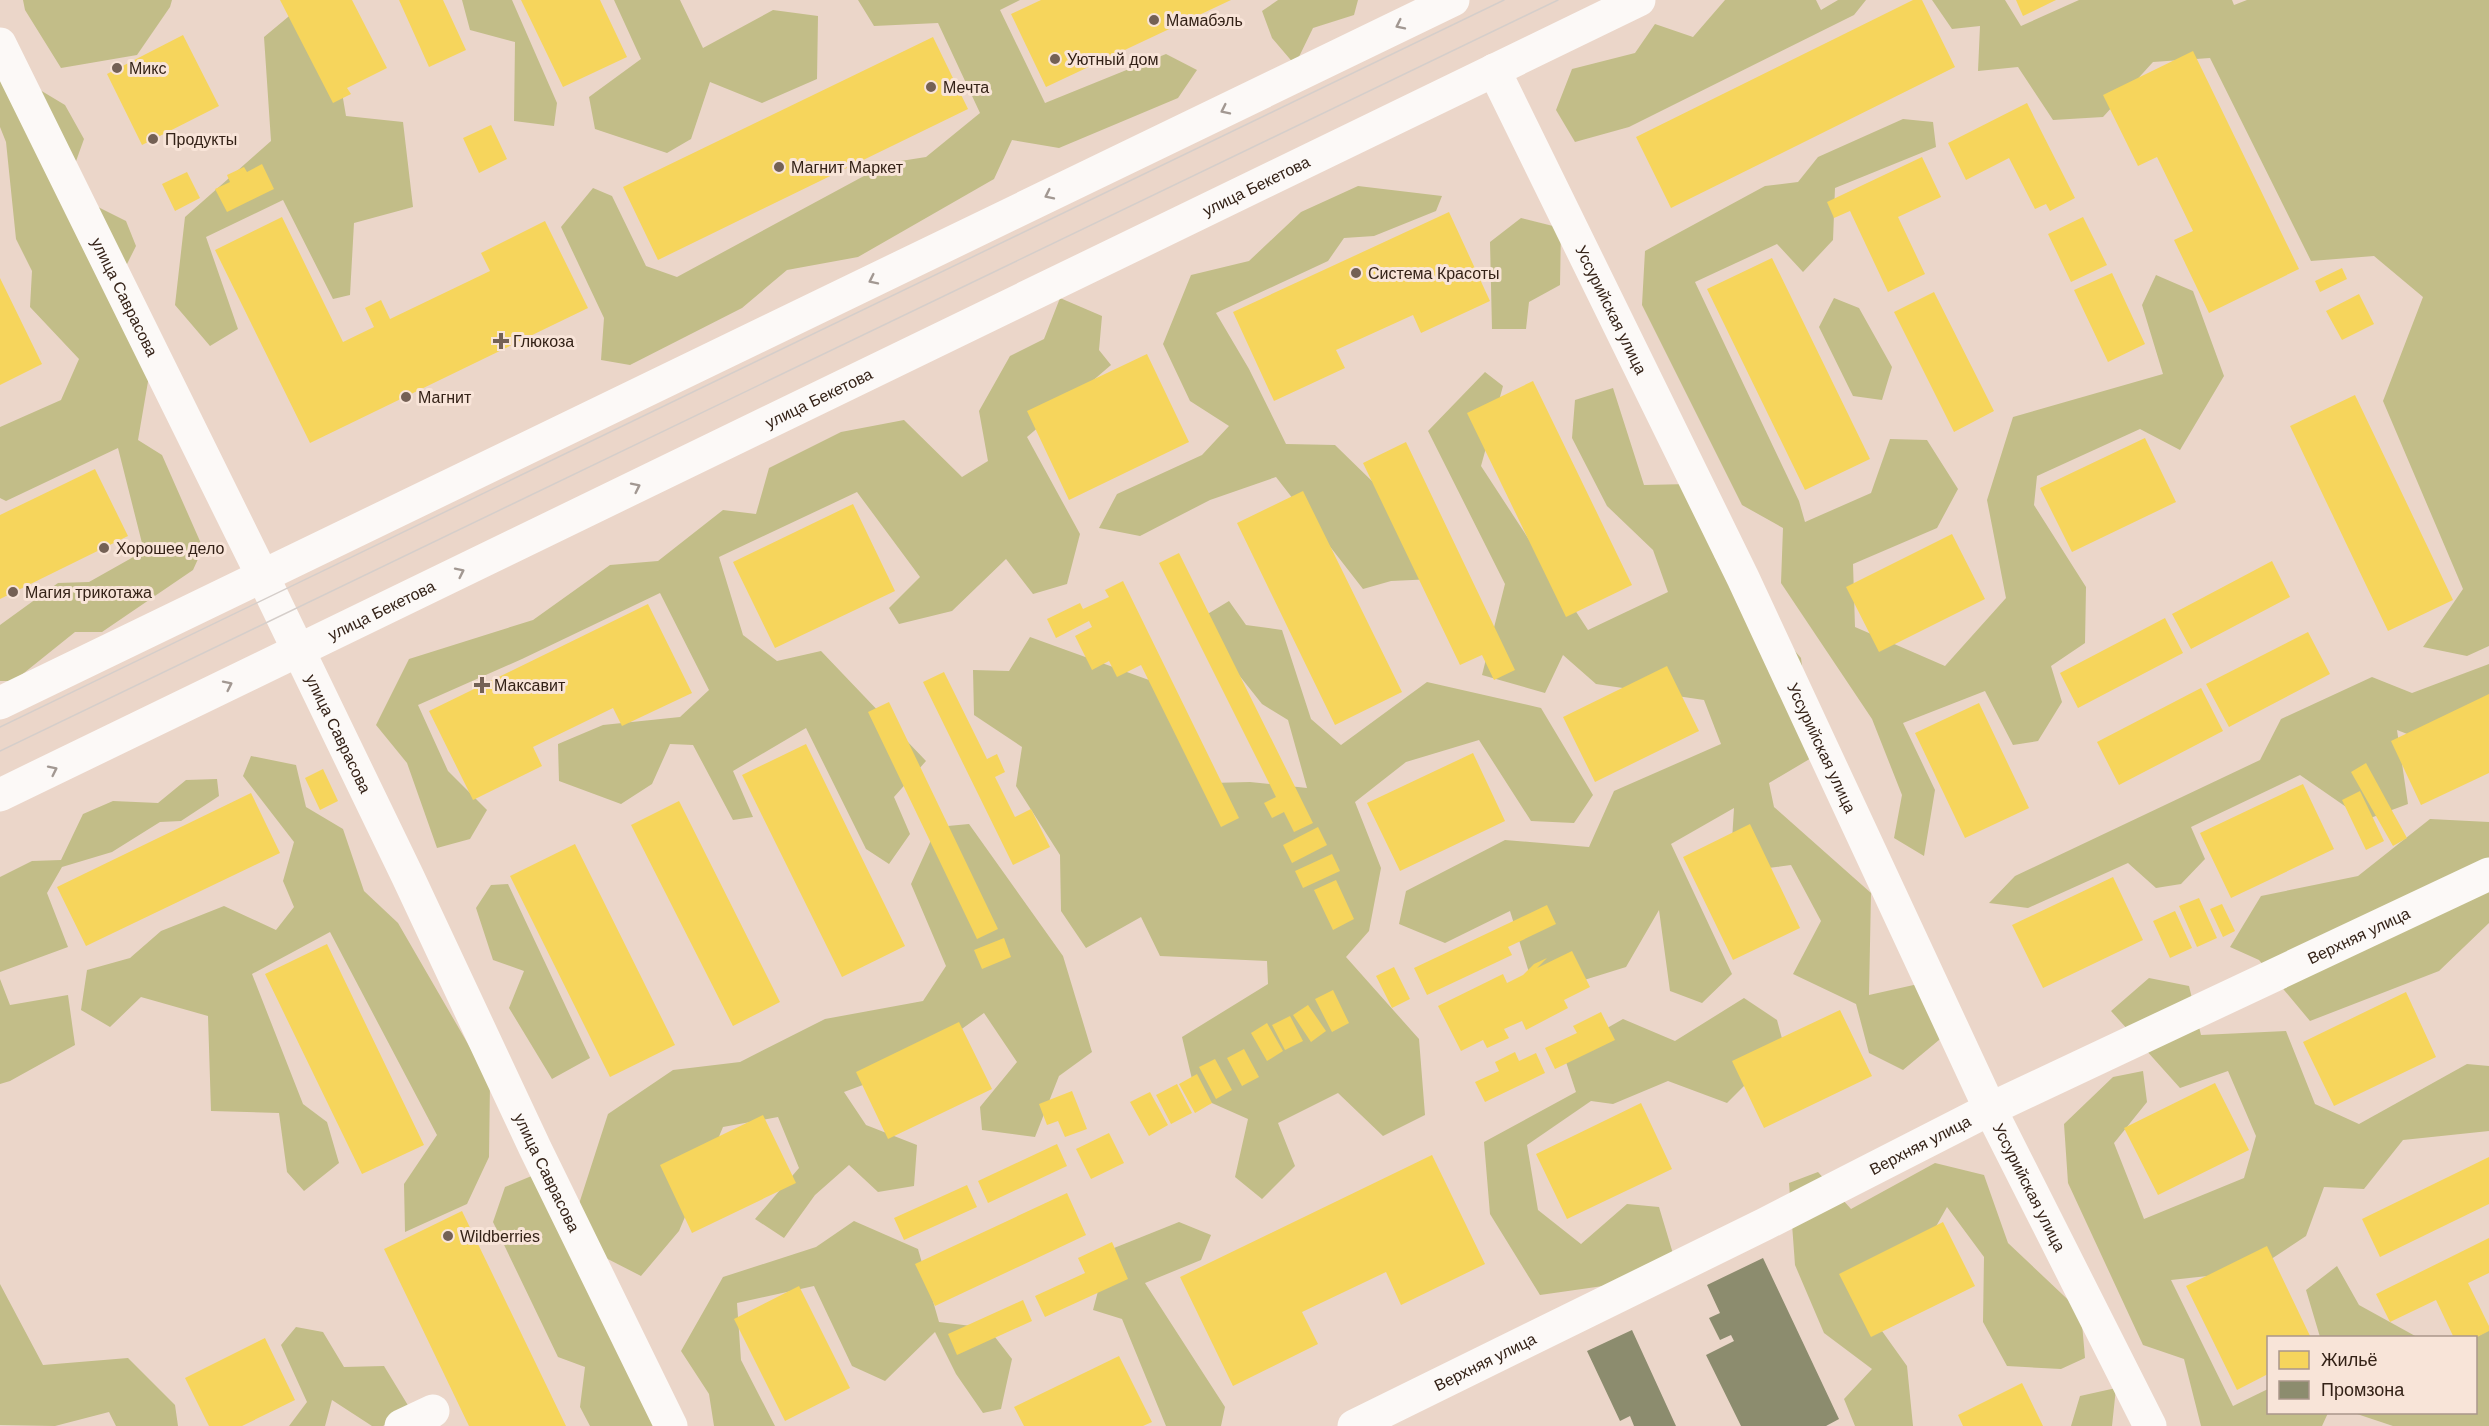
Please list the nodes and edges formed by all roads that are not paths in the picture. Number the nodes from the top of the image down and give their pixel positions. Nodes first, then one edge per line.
1 (1453, 0) edge
2 (1639, 0) edge
3 (0, 44) edge
4 (1494, 70) junction
5 (262, 575) junction
6 (298, 650) junction
7 (0, 703) edge
8 (0, 795) edge
9 (2489, 874) edge
10 (1990, 1109) junction
11 (433, 1411) dead end
12 (401, 1426) edge
13 (671, 1426) edge
14 (1354, 1426) edge
15 (2150, 1426) edge

1 -> 5 street
2 - 4 street, улица Бекетова
3 - 5 street, улица Саврасова
6 -> 4 street, улица Бекетова
4 - 10 street, Уссурийская улица
5 - 6 street, улица Саврасова
5 - 7 street
8 -> 6 street, улица Бекетова
6 - 13 street, улица Саврасова
9 - 10 street, Верхняя улица
10 - 14 street, Верхняя улица
10 - 15 street, Уссурийская улица
11 - 12 street

